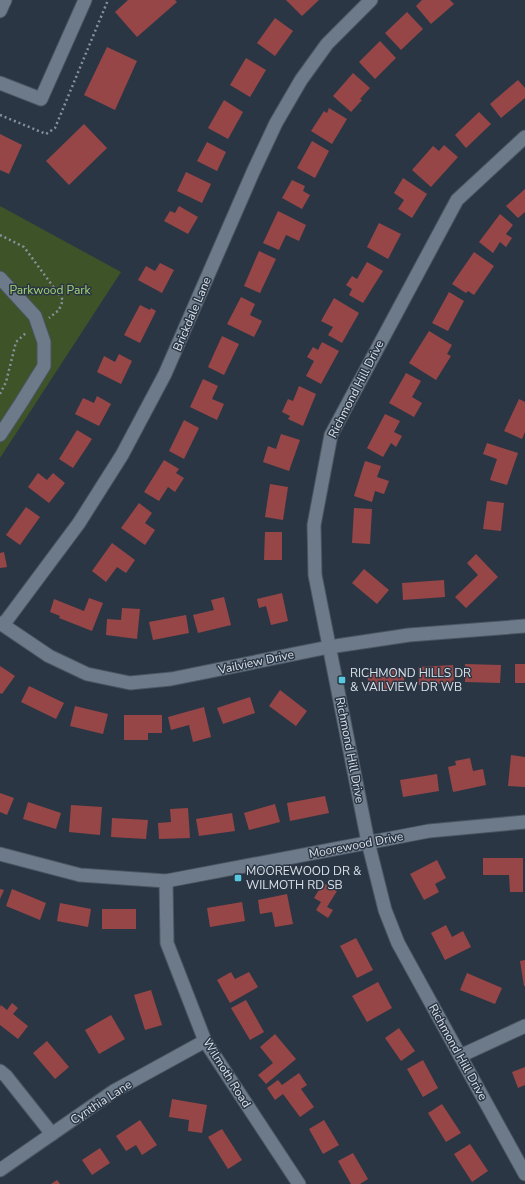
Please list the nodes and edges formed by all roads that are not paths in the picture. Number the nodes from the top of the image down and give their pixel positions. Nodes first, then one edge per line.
1 (5, 0) edge
2 (85, 0) edge
3 (371, 0) edge
4 (0, 11) edge
5 (0, 83) edge
6 (525, 138) edge
7 (0, 278) edge
8 (0, 435) edge
9 (2, 624) edge
10 (525, 626) edge
11 (329, 647) junction
12 (525, 822) edge
13 (368, 842) junction
14 (0, 854) edge
15 (166, 881) junction
16 (525, 1026) edge
17 (205, 1041) junction
18 (460, 1056) junction
19 (0, 1072) edge
20 (52, 1134) junction
21 (0, 1170) edge
22 (525, 1174) edge
23 (299, 1184) edge

1 - 4 street
2 - 5 street
3 - 9 street, Brickdale Lane
6 - 11 street, Richmond Hill Drive
7 - 8 street
9 - 11 street, Vailview Drive
10 - 11 street, Vailview Drive
11 - 13 street, Richmond Hill Drive
12 - 13 street, Moorewood Drive
13 - 15 street, Moorewood Drive
13 - 18 street, Richmond Hill Drive
14 - 15 street, Moorewood Drive
15 - 17 street, Wilmoth Road
16 - 18 street
17 - 20 street, Cynthia Lane
17 - 23 street, Wilmoth Road
18 - 22 street, Richmond Hill Drive
19 - 20 street
20 - 21 street, Cynthia Lane

